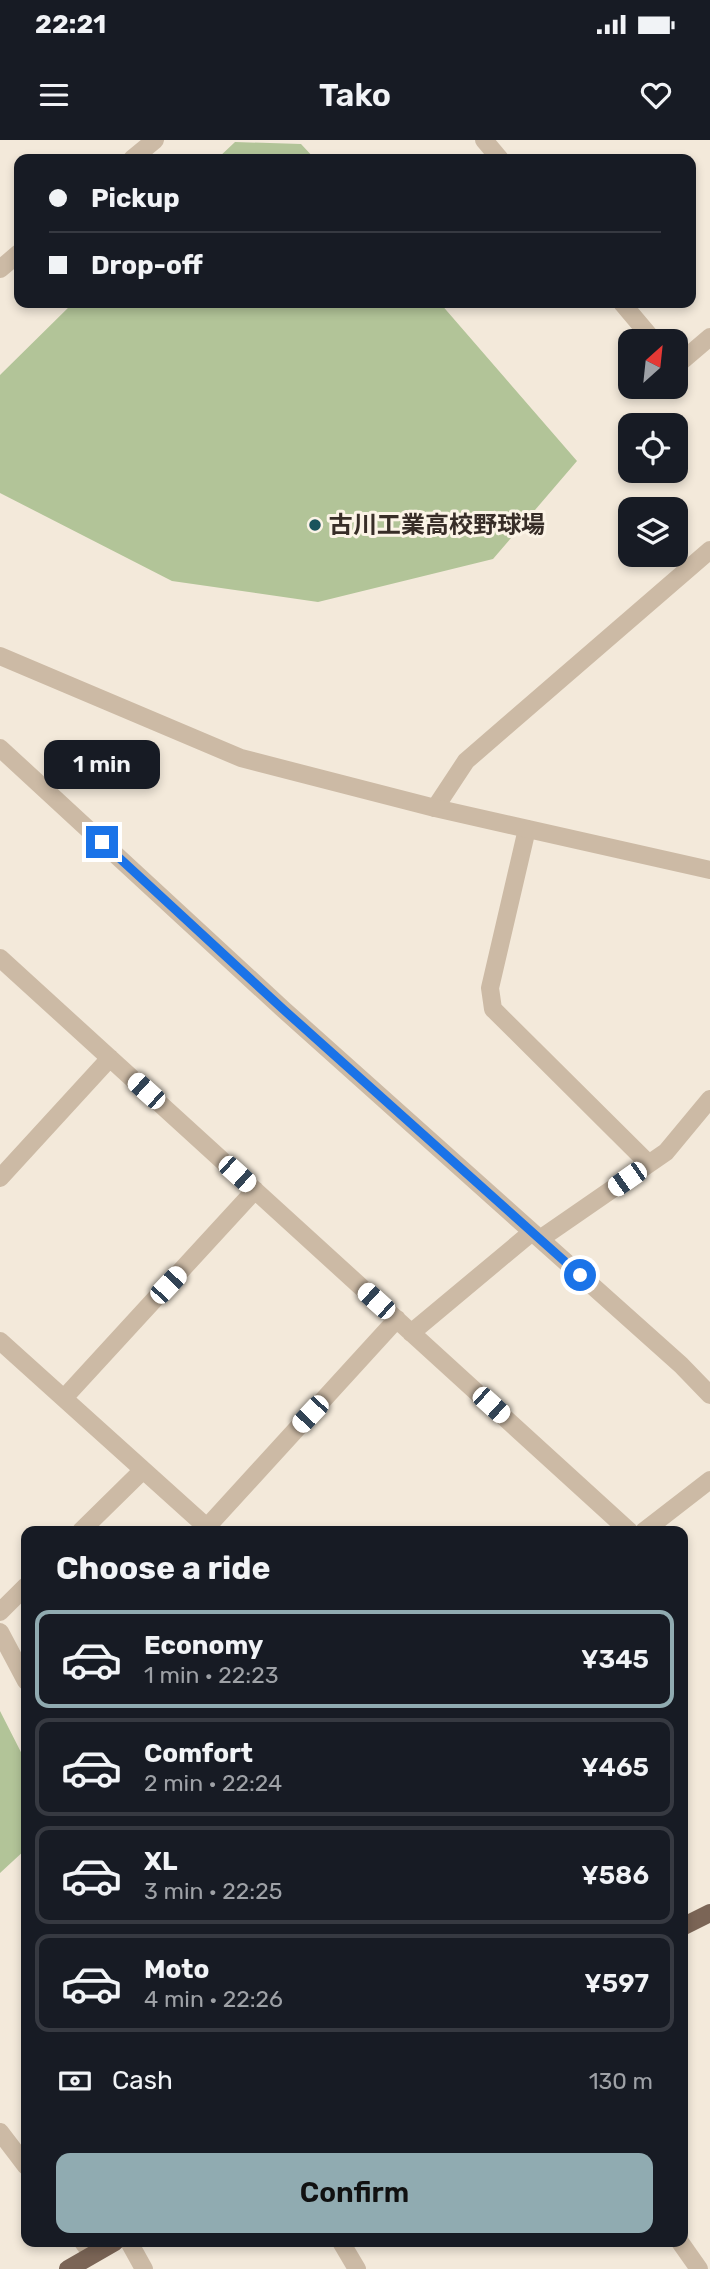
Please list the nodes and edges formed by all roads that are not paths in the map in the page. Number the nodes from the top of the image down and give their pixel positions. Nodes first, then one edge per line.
1 (155, 140) edge
2 (484, 140) edge
3 (138, 154) edge
4 (496, 154) edge
5 (14, 257) edge
6 (0, 269) edge
7 (626, 308) edge
8 (644, 329) edge
9 (710, 337) edge
10 (688, 356) edge
11 (710, 550) edge
12 (1, 658) edge
13 (0, 748) edge
14 (435, 808) junction
15 (527, 829) junction
16 (710, 870) edge
17 (0, 958) edge
18 (110, 1058) junction
19 (710, 1099) edge
20 (649, 1164) junction
21 (0, 1178) edge
22 (255, 1190) junction
23 (536, 1236) junction
24 (397, 1319) junction
25 (411, 1333) junction
26 (3, 1349) edge
27 (710, 1395) edge
28 (64, 1398) junction
29 (143, 1470) junction
30 (710, 1480) edge
31 (86, 1526) edge
32 (206, 1526) edge
33 (212, 1526) edge
34 (623, 1526) edge
35 (650, 1526) edge
36 (21, 1591) edge
37 (0, 1612) edge
38 (0, 1632) edge
39 (21, 1672) edge
40 (710, 1913) edge
41 (688, 1924) edge
42 (0, 2133) edge
43 (21, 2160) edge
44 (132, 2247) edge
45 (344, 2247) edge
46 (684, 2247) edge
47 (88, 2248) edge
48 (68, 2269) edge
49 (144, 2269) edge
50 (356, 2269) edge
51 (699, 2269) edge

1 - 3 street
2 - 4 street
5 - 6 street
7 - 8 street
9 - 10 street
11 - 14 street
12 - 14 street
13 - 23 street
14 - 15 street
15 - 16 street
15 - 20 street
17 - 18 street
18 - 21 street
18 - 22 street
19 - 20 street
20 - 23 street
22 - 24 street
22 - 28 street
23 - 25 street
23 - 27 street
24 - 25 street
24 - 33 street
25 - 34 street
26 - 28 street
28 - 29 street
29 - 31 street
29 - 32 street
30 - 35 street
36 - 37 street
38 - 39 street
40 - 41 main road
42 - 43 street
44 - 49 street
45 - 50 street
46 - 51 street
47 - 48 main road

